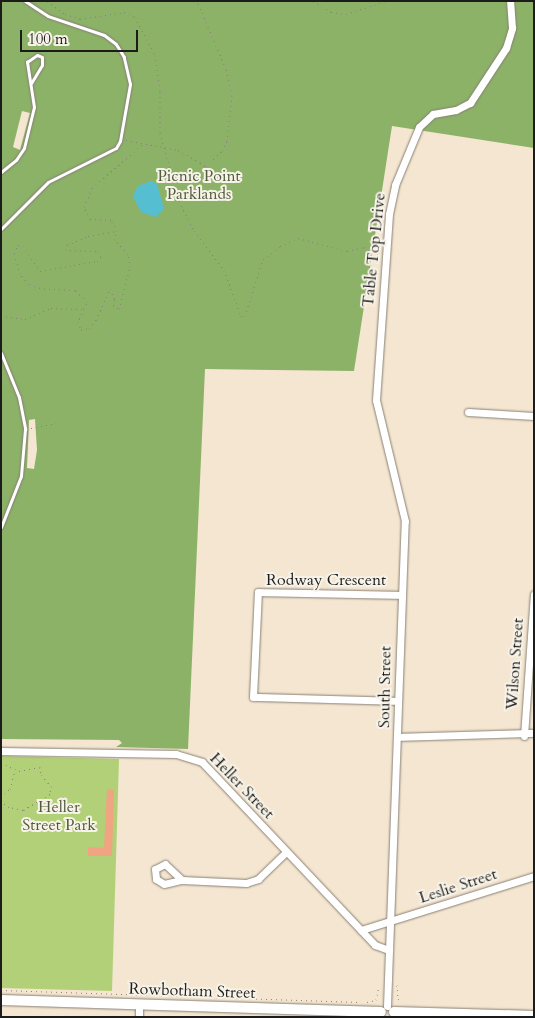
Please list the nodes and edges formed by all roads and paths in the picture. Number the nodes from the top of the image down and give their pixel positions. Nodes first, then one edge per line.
1 (25, 1) edge
2 (47, 1) edge
3 (197, 1) edge
4 (313, 1) edge
5 (386, 1) edge
6 (510, 1) edge
7 (31, 83) junction
8 (120, 141) junction
9 (144, 144) junction
10 (167, 149) junction
11 (1, 172) edge
12 (1, 229) edge
13 (116, 231) junction
14 (388, 259) junction
15 (84, 309) junction
16 (1, 316) edge
17 (1, 353) edge
18 (375, 372) joint
19 (468, 412) dead end
20 (534, 416) edge
21 (56, 423) dead end
22 (25, 429) junction
23 (1, 527) edge
24 (534, 594) edge
25 (402, 595) junction
26 (398, 701) junction
27 (534, 733) edge
28 (524, 736) junction
29 (398, 737) junction
30 (1, 751) edge
31 (1, 763) edge
32 (15, 769) junction
33 (1, 796) edge
34 (1, 801) edge
35 (286, 852) junction
36 (534, 876) edge
37 (182, 880) dead end
38 (390, 922) junction
39 (361, 930) junction
40 (389, 950) junction
41 (397, 985) dead end
42 (378, 986) dead end
43 (1, 990) edge
44 (1, 1000) edge
45 (405, 1003) dead end
46 (139, 1005) junction
47 (388, 1013) edge
48 (519, 1016) edge
49 (534, 1016) edge
50 (139, 1017) edge

1 - 8 lane
2 - 10 path
3 - 10 path
4 - 5 path
6 - 14 street, Table Top Drive
7 - 7 lane
7 - 11 lane
8 - 9 path
8 - 12 lane
9 - 10 path
9 - 13 path
10 - 14 path
13 - 15 path
13 - 15 path
14 - 18 street, Table Top Drive
15 - 16 path
17 - 22 lane
18 - 25 street, South Street
19 - 20 street
21 - 22 path
22 - 23 lane
24 - 28 street, Wilson Street
25 - 26 street, South Street
25 - 26 street, Rodway Crescent
26 - 29 street, South Street
27 - 28 street
28 - 29 street
29 - 38 street, South Street
30 - 35 street, Heller Street
31 - 32 path
32 - 33 path
32 - 34 path
35 - 37 street
35 - 39 street, Heller Street
36 - 38 street, Leslie Street
38 - 39 street
38 - 40 street, South Street
39 - 40 street, Heller Street
40 - 47 street, South Street
41 - 45 path
42 - 43 path
44 - 46 street, Rowbotham Street
46 - 47 street, Rowbotham Street
46 - 50 street
47 - 48 street, Rowbotham Street
48 - 49 street, Rowbotham Street

